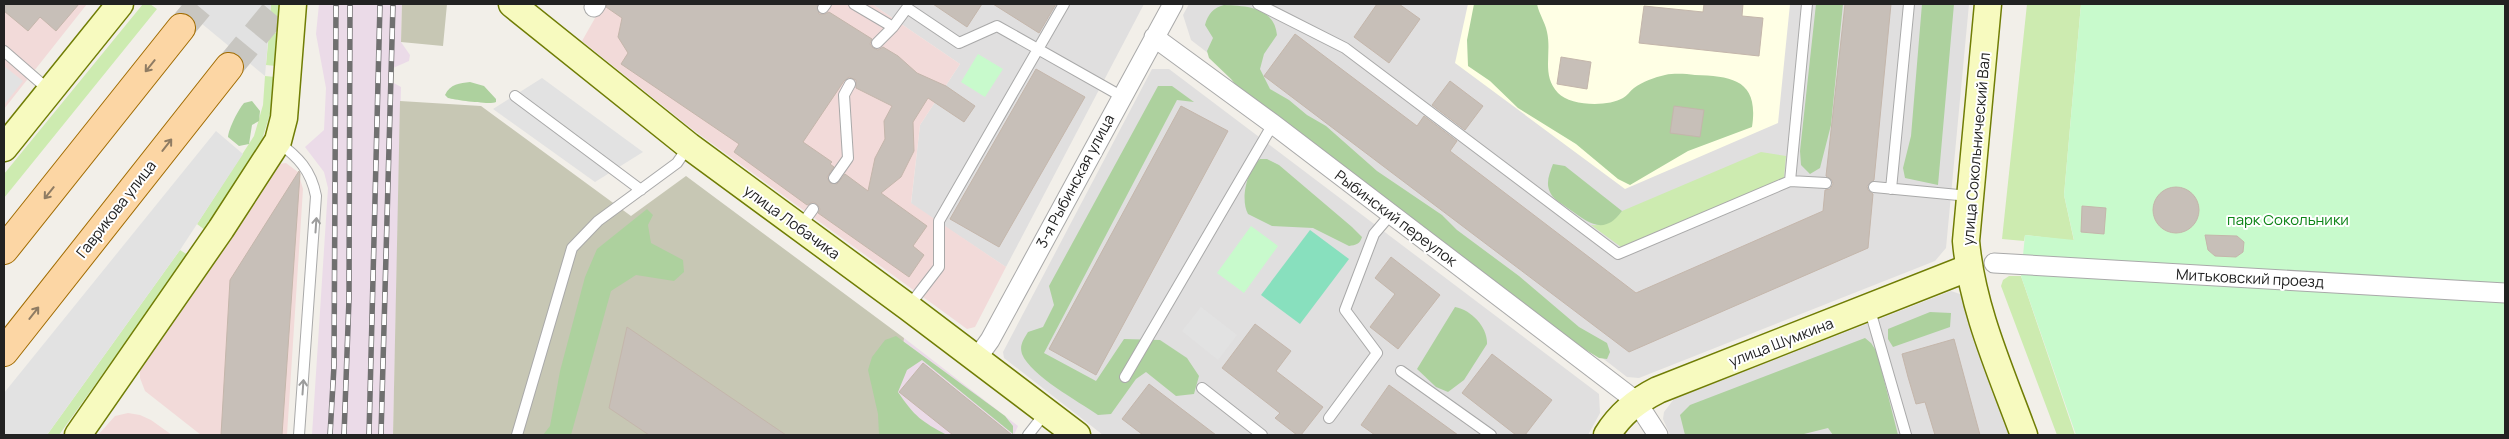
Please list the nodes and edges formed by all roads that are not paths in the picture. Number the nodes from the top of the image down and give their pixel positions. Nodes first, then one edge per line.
1 (120, 4) edge
2 (293, 4) edge
3 (512, 4) edge
4 (854, 4) edge
5 (1064, 4) edge
6 (1173, 4) edge
7 (1258, 4) edge
8 (1807, 4) edge
9 (1909, 4) edge
10 (1988, 4) edge
11 (903, 6) edge
12 (893, 27) junction
13 (181, 28) tunnel mouth
14 (1154, 38) junction
15 (877, 43) dead end
16 (1036, 49) junction
17 (4, 51) edge
18 (229, 67) tunnel mouth
19 (850, 84) dead end
20 (51, 92) junction
21 (515, 96) dead end
22 (1121, 96) junction
23 (1273, 124) junction
24 (278, 142) junction
25 (689, 146) junction
26 (4, 148) edge
27 (834, 178) dead end
28 (1790, 181) junction
29 (1826, 183) dead end
30 (1874, 187) dead end
31 (1891, 189) junction
32 (641, 190) junction
33 (1970, 196) junction
34 (1391, 214) junction
35 (4, 250) edge
36 (1994, 263) joint
37 (1968, 268) junction
38 (2505, 293) edge
39 (1870, 306) junction
40 (908, 307) junction
41 (4, 352) edge
42 (977, 358) junction
43 (1401, 371) dead end
44 (1125, 377) dead end
45 (1202, 388) dead end
46 (1636, 401) junction
47 (1047, 411) junction
48 (1329, 418) dead end
49 (78, 435) edge
50 (300, 435) edge
51 (517, 435) edge
52 (1028, 435) edge
53 (1077, 435) edge
54 (1262, 435) edge
55 (1491, 435) edge
56 (1607, 435) edge
57 (1658, 435) edge
58 (1906, 435) edge
59 (2024, 435) edge

1 - 20 street
2 - 24 street
3 - 25 street, улица Лобачика
4 - 12 lane
5 - 16 lane
6 - 14 street, 3-я Рыбинская улица
7 - 28 lane
8 - 28 lane
9 - 31 lane
10 - 33 street, улица Сокольнический Вал
11 - 12 lane
11 - 16 lane
12 - 15 lane
13 -> 35 main road
14 - 22 street, 3-я Рыбинская улица
14 - 23 street, Рыбинский переулок
16 - 22 lane
16 - 40 lane
17 - 20 lane
41 -> 18 main road, Гаврикова улица
19 - 27 lane
20 - 26 street
21 - 32 lane
22 - 42 street, 3-я Рыбинская улица
23 - 34 street, Рыбинский переулок
23 - 44 lane
24 - 49 street
50 -> 24 lane
25 - 32 lane
25 - 40 street, улица Лобачика
28 - 29 lane
30 - 31 lane
31 - 33 lane
32 - 51 lane
33 - 37 street, улица Сокольнический Вал
34 - 46 street, Рыбинский переулок
34 - 48 lane
36 - 37 lane
36 - 38 street, Митьковский проезд
37 - 39 street, улица Шумкина
37 - 59 street, улица Сокольнический Вал
39 - 46 street, улица Шумкина
39 - 58 lane
40 - 42 street, улица Лобачика
42 - 47 street, улица Лобачика
43 - 55 lane
45 - 54 lane
46 - 56 street, улица Шумкина
46 - 57 street, Рыбинский переулок
47 - 52 lane
47 - 53 street, улица Лобачика

